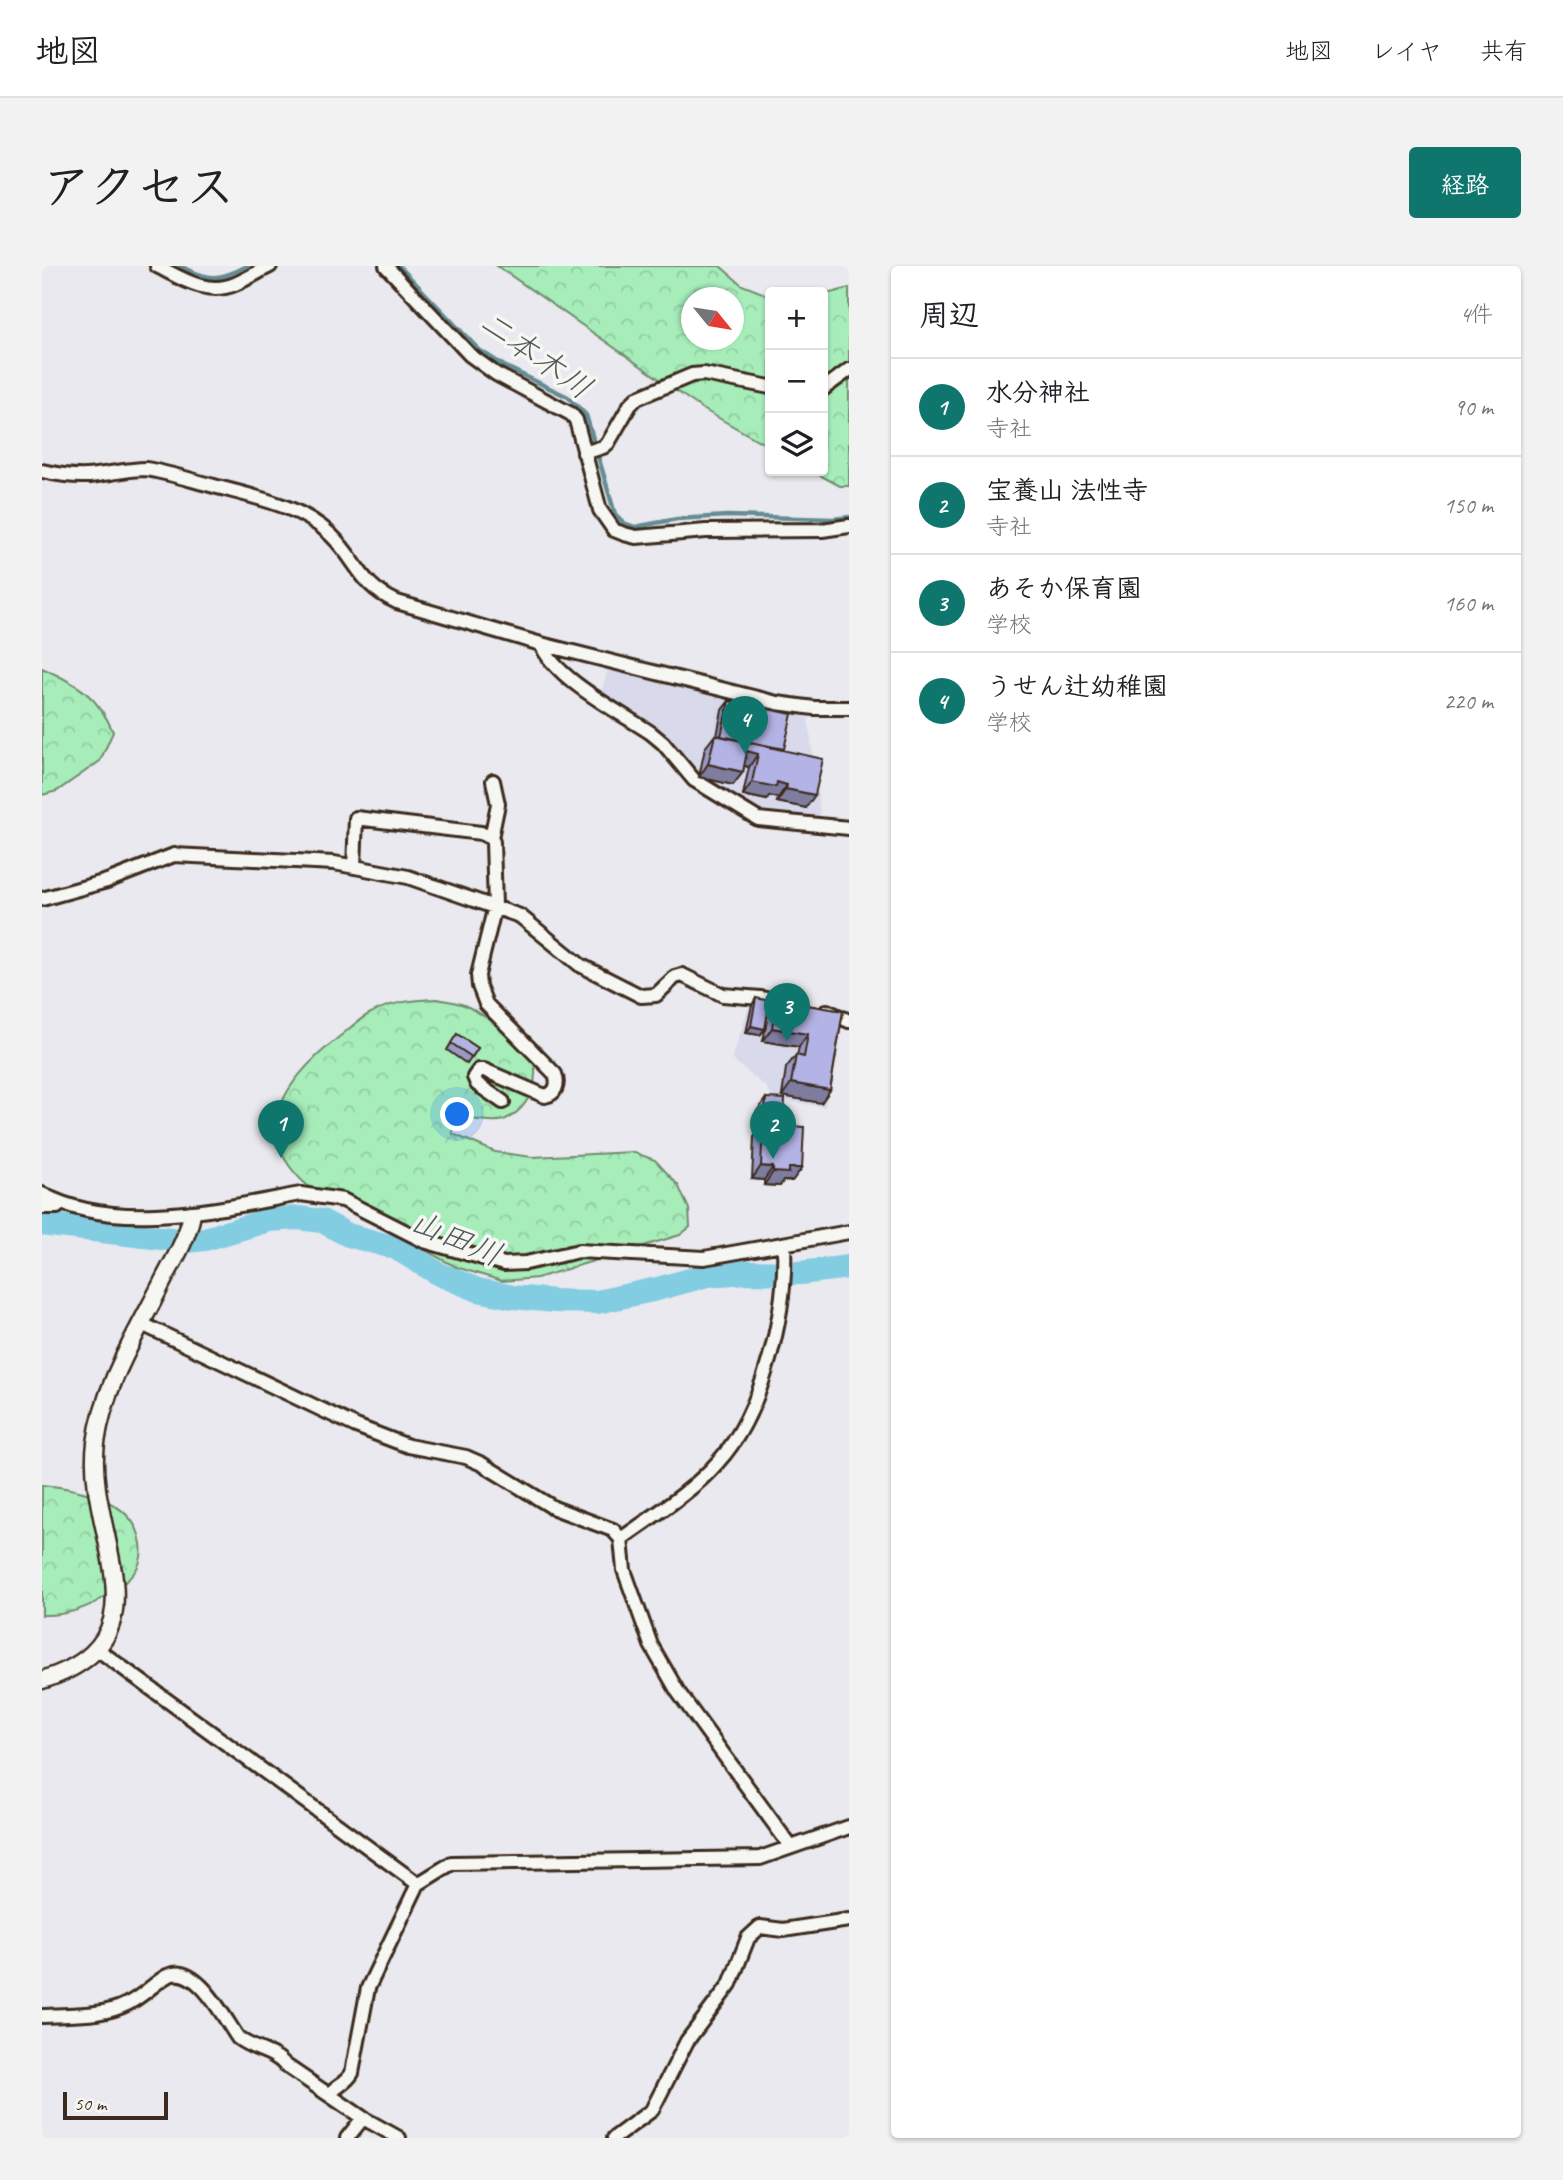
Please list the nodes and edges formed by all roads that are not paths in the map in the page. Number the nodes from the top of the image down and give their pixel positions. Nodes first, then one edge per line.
1 (157, 266) edge
2 (270, 266) edge
3 (386, 266) edge
4 (849, 370) edge
5 (828, 385) edge
6 (765, 386) edge
7 (587, 452) junction
8 (42, 471) edge
9 (849, 526) edge
10 (541, 644) junction
11 (849, 708) edge
12 (493, 781) dead end
13 (849, 828) edge
14 (491, 838) junction
15 (354, 867) junction
16 (42, 899) edge
17 (495, 906) junction
18 (849, 1021) edge
19 (503, 1102) dead end
20 (42, 1194) edge
21 (61, 1204) junction
22 (42, 1207) edge
23 (192, 1219) junction
24 (849, 1232) edge
25 (784, 1250) junction
26 (142, 1324) junction
27 (621, 1539) junction
28 (97, 1649) junction
29 (42, 1680) edge
30 (849, 1827) edge
31 (791, 1847) junction
32 (418, 1884) junction
33 (849, 1920) edge
34 (42, 2016) edge
35 (329, 2095) junction
36 (363, 2118) junction
37 (347, 2138) edge
38 (399, 2138) edge
39 (614, 2138) edge

1 - 2 street
3 - 7 street
4 - 5 street
6 - 7 street
7 - 9 street
8 - 10 street
10 - 11 street
10 - 13 street
12 - 14 street
14 - 15 street
14 - 17 street
15 - 16 street
15 - 17 street
17 - 18 street
17 - 19 street
20 - 21 street
21 - 22 street
21 - 23 street
23 - 25 street
23 - 26 street
24 - 25 street
25 - 27 street
26 - 27 street
26 - 28 street
27 - 31 street
28 - 29 street
28 - 32 street
30 - 31 street
31 - 32 street
32 - 35 street
33 - 39 street
34 - 35 street
35 - 36 street
36 - 37 street
36 - 38 street

